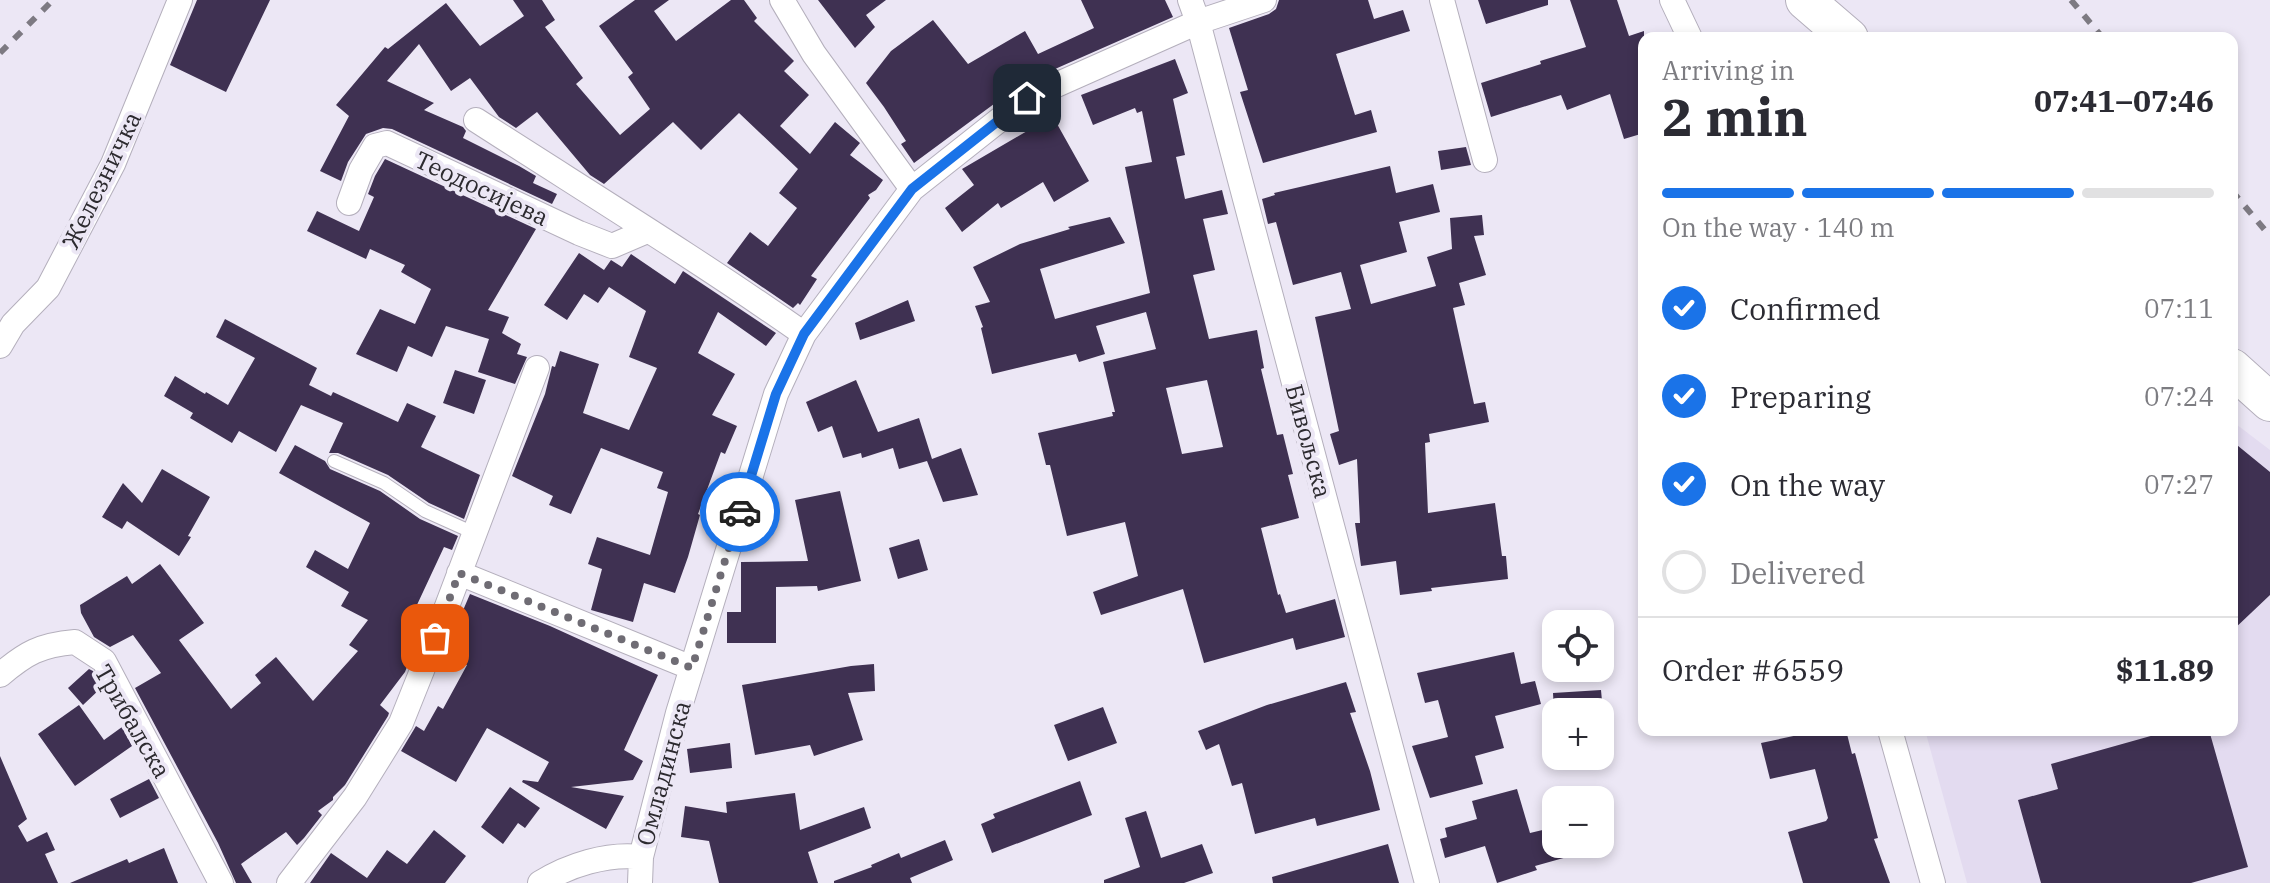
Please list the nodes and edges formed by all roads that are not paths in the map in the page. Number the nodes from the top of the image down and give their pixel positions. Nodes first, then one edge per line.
1 (180, 0) edge
2 (782, 0) edge
3 (1264, 0) edge
4 (1442, 0) edge
5 (1672, 0) edge
6 (1805, 0) edge
7 (1194, 11) edge
8 (1687, 32) edge
9 (1842, 32) edge
10 (476, 120) dead end
11 (1485, 160) dead end
12 (912, 189) junction
13 (349, 203) dead end
14 (647, 231) junction
15 (804, 334) junction
16 (0, 346) edge
17 (537, 368) dead end
18 (2238, 373) edge
19 (2270, 402) edge
20 (334, 461) dead end
21 (474, 533) junction
22 (459, 573) junction
23 (692, 668) junction
24 (0, 675) edge
25 (1892, 736) edge
26 (641, 857) junction
27 (221, 883) edge
28 (289, 883) edge
29 (540, 883) edge
30 (640, 883) edge
31 (1427, 883) edge
32 (1933, 883) edge

1 - 16 street, Железничка
2 - 12 street
3 - 7 street, Омладинска
4 - 11 street
5 - 8 street
6 - 9 main road
7 - 12 street, Омладинска
7 - 31 street, Бивољска
10 - 14 street, Теодосијева
12 - 15 street, Омладинска
13 - 14 street, Теодосијева
14 - 15 street, Теодосијева
15 - 23 street, Омладинска
17 - 21 street
18 - 19 main road
20 - 21 lane
21 - 22 street
22 - 23 street
22 - 28 street
23 - 26 street, Омладинска
24 - 27 street, Трибалска
25 - 32 street
26 - 29 street
26 - 30 street, Омладинска

